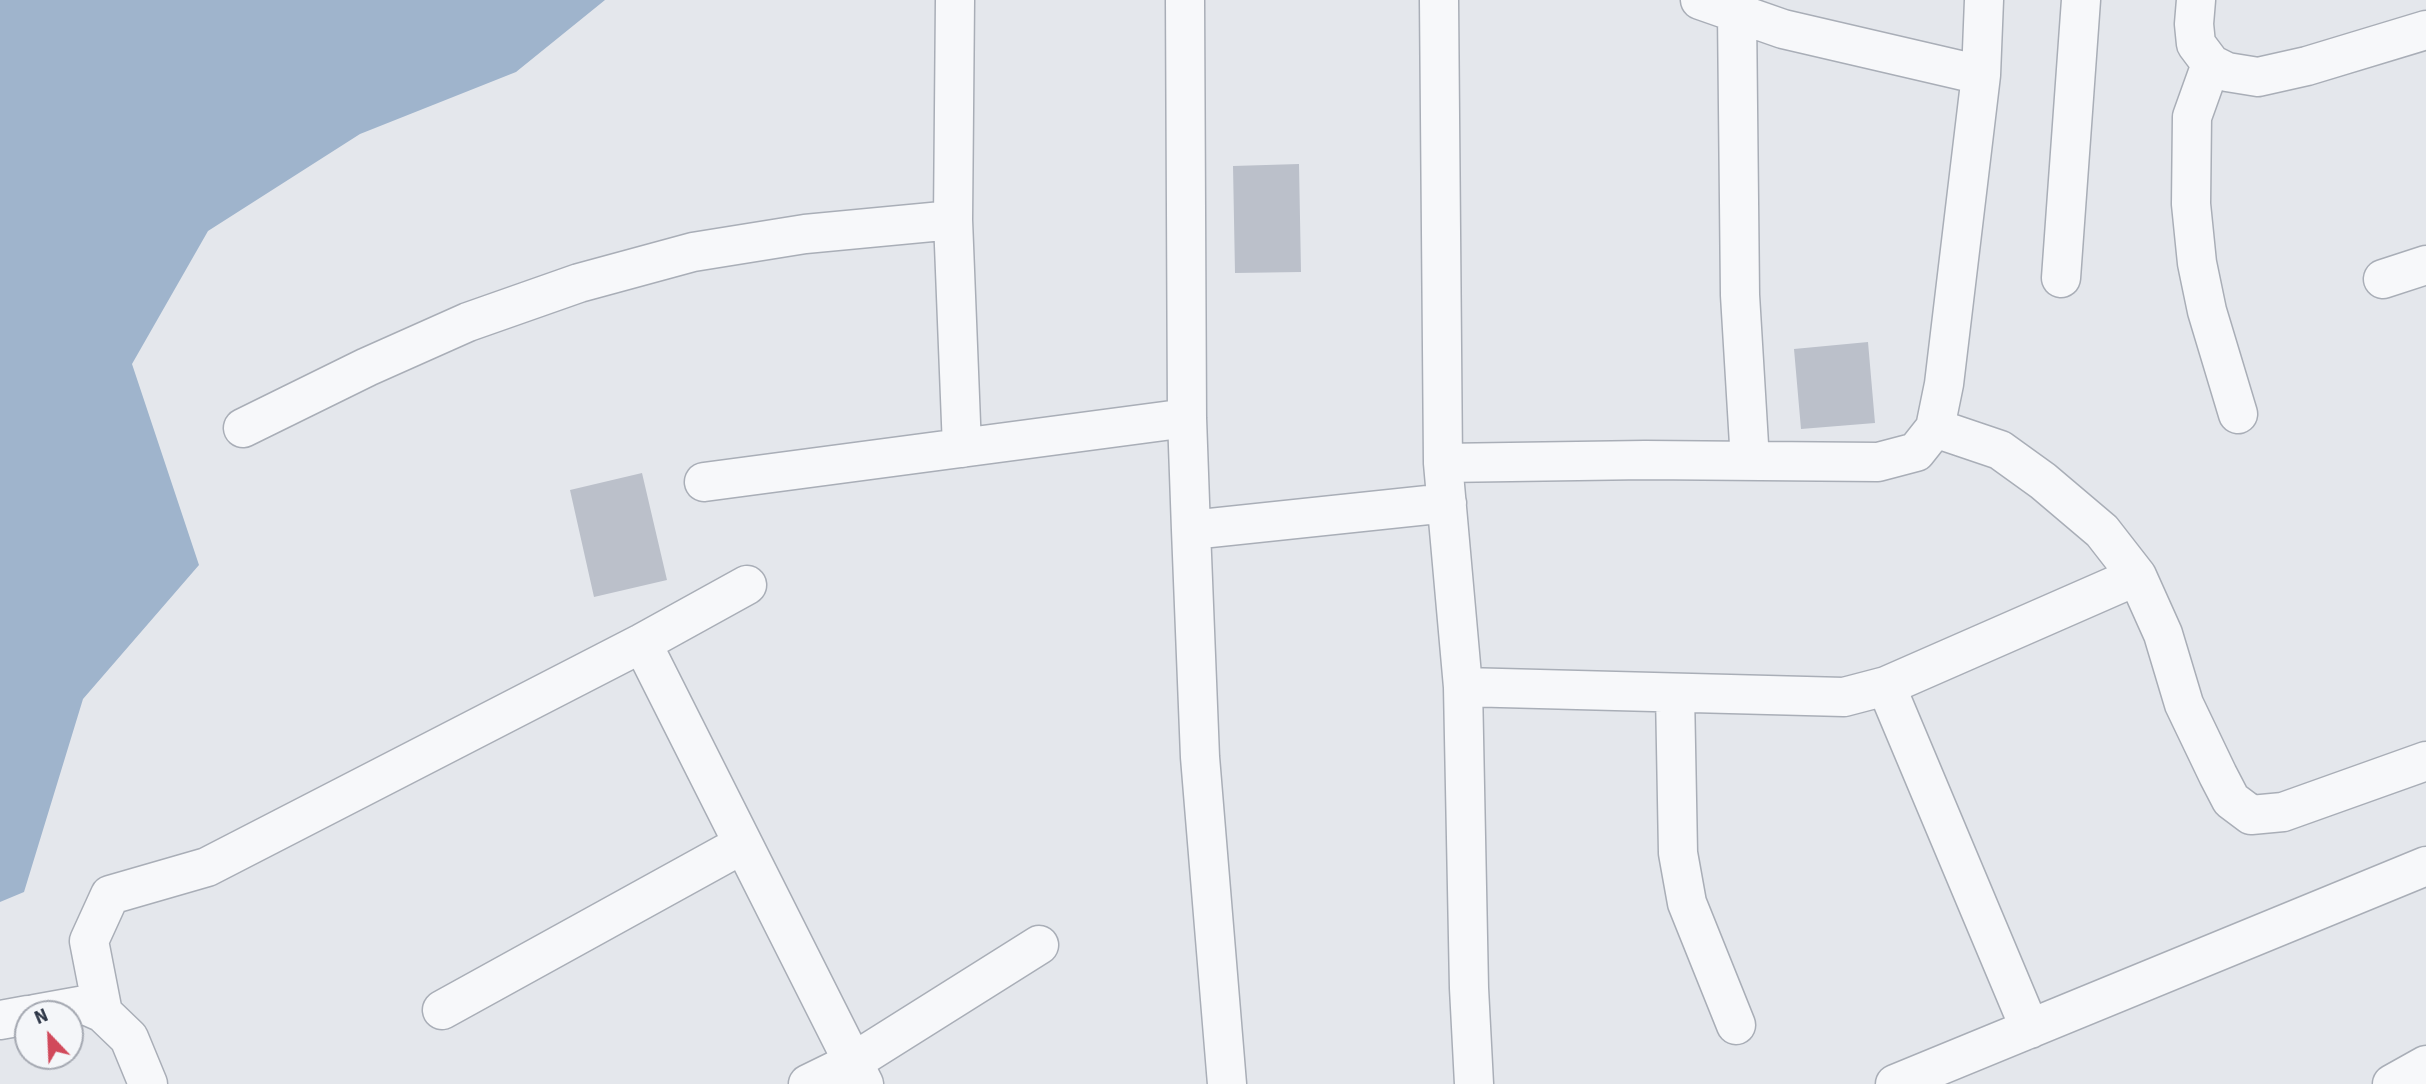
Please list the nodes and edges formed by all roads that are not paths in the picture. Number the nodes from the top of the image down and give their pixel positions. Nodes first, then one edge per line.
1 (955, 0) edge
2 (1185, 0) edge
3 (1439, 0) edge
4 (1700, 0) edge
5 (1984, 0) edge
6 (2081, 0) edge
7 (2196, 0) edge
8 (1737, 13) junction
9 (2426, 30) edge
10 (2210, 64) junction
11 (1981, 75) junction
12 (953, 220) junction
13 (2426, 265) edge
14 (2061, 278) dead end
15 (2384, 279) dead end
16 (2238, 414) dead end
17 (1187, 418) junction
18 (243, 428) dead end
19 (1935, 428) junction
20 (962, 448) junction
21 (1750, 461) junction
22 (1443, 463) junction
23 (704, 482) dead end
24 (1447, 503) junction
25 (1191, 530) junction
26 (2137, 576) junction
27 (747, 585) dead end
28 (642, 643) junction
29 (1886, 686) junction
30 (1464, 687) junction
31 (1675, 692) junction
32 (2426, 761) edge
33 (743, 844) junction
34 (2426, 866) edge
35 (1039, 945) dead end
36 (84, 1005) edge
37 (442, 1010) dead end
38 (103, 1013) junction
39 (1736, 1025) dead end
40 (2030, 1029) junction
41 (2426, 1065) edge
42 (859, 1073) edge
43 (148, 1084) edge
44 (808, 1084) edge
45 (1227, 1084) edge
46 (1474, 1084) edge
47 (1895, 1084) edge
48 (2392, 1084) edge

1 - 12 street
2 - 17 street
3 - 22 street
4 - 8 street
5 - 11 street
6 - 14 street
7 - 10 street
8 - 11 street
8 - 21 street
9 - 10 street
10 - 16 street
11 - 19 street
12 - 18 street
12 - 20 street
13 - 15 street
17 - 20 street
17 - 25 street
19 - 21 street
19 - 26 street
20 - 23 street
21 - 22 street
22 - 24 street
24 - 25 street
24 - 30 street
25 - 45 street
26 - 29 street
26 - 32 street
27 - 28 street
28 - 33 street
28 - 38 street
29 - 31 street
29 - 40 street
30 - 31 street
30 - 46 street
31 - 39 street
33 - 37 street
33 - 42 street
34 - 40 street
35 - 42 street
36 - 38 street
38 - 43 street
40 - 47 street
41 - 48 street
42 - 44 street

